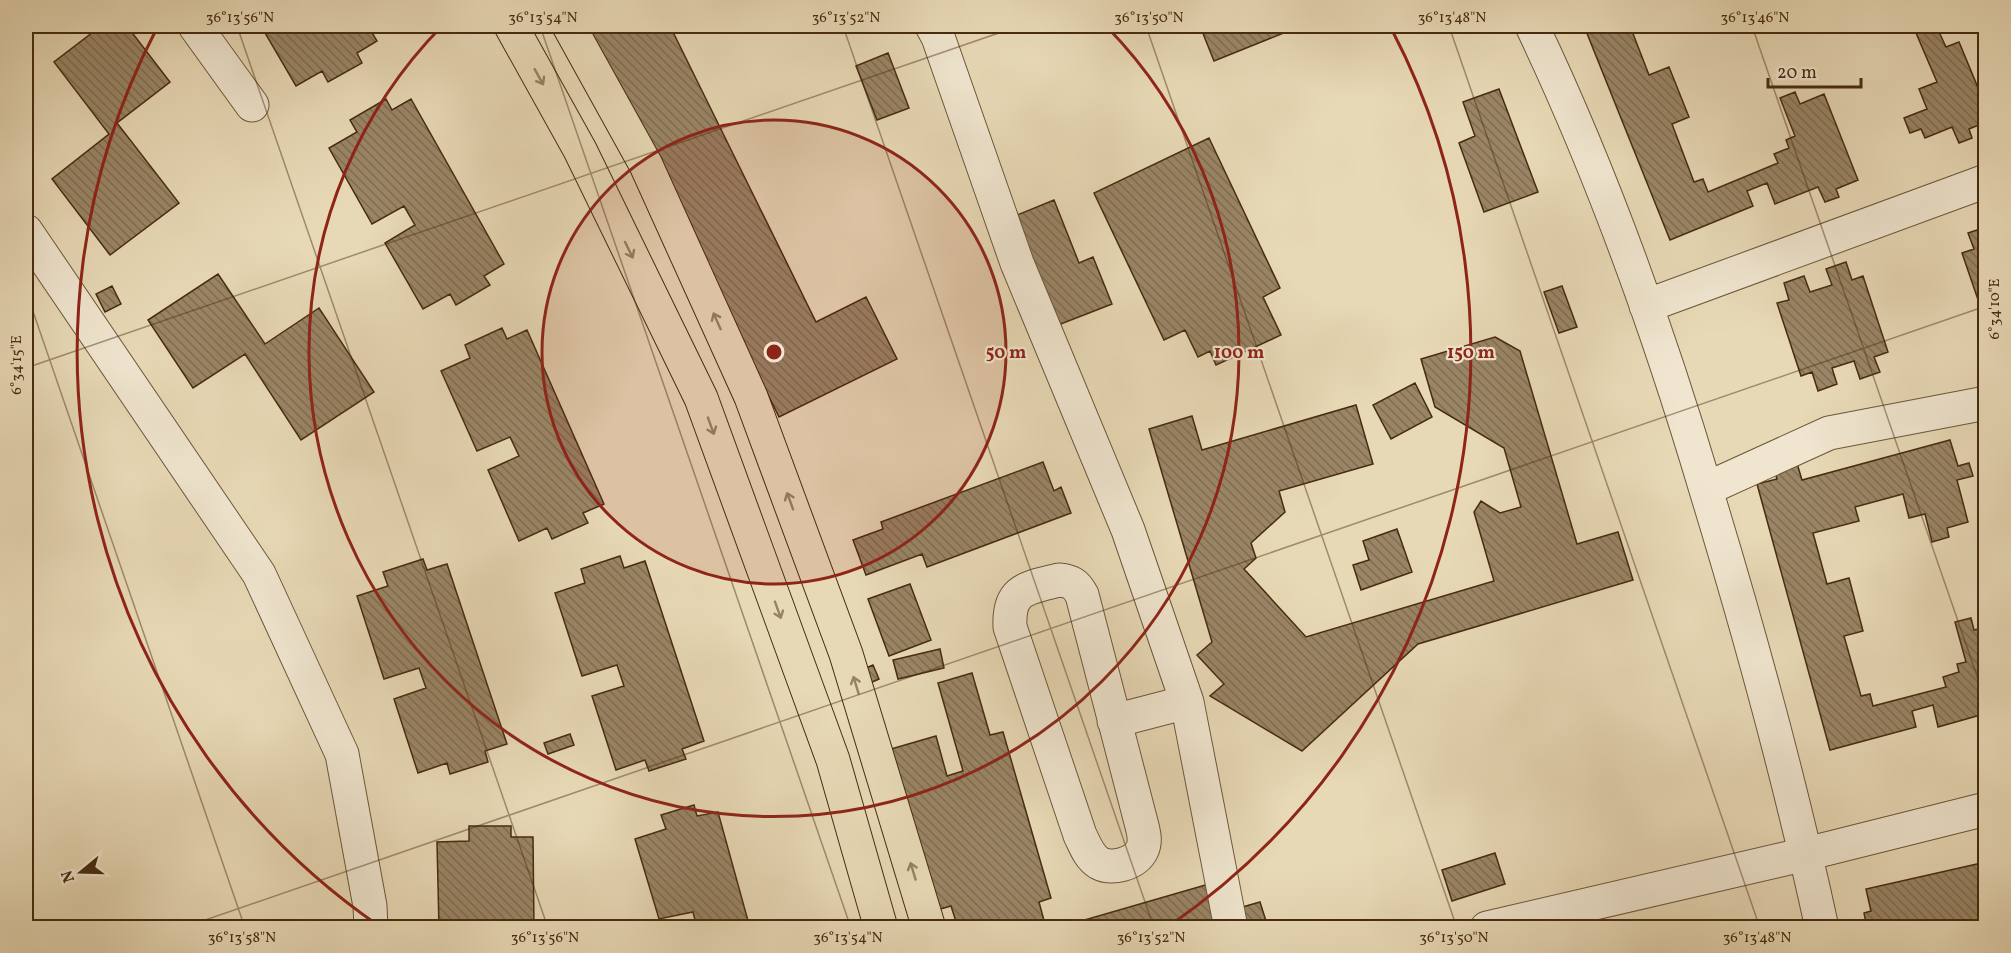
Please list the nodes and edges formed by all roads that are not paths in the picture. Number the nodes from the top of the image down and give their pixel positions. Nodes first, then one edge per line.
1 (195, 26) edge
2 (511, 26) edge
3 (569, 26) edge
4 (932, 26) edge
5 (1532, 26) edge
6 (252, 105) dead end
7 (1986, 181) edge
8 (26, 231) edge
9 (1646, 306) junction
10 (1986, 403) edge
11 (1706, 489) junction
12 (1187, 702) junction
13 (1114, 721) junction
14 (1986, 809) edge
15 (1806, 854) junction
16 (371, 927) edge
17 (881, 927) edge
18 (929, 927) edge
19 (1232, 927) edge
20 (1487, 927) edge
21 (1822, 927) edge

1 - 6 street
2 -> 17 main road
18 -> 3 main road
4 - 12 street
5 - 9 street
7 - 9 street
8 - 16 street
9 - 11 street
10 - 11 street
11 - 15 street
12 - 13 street
12 - 19 street
13 - 13 street
14 - 15 street
15 - 20 street
15 - 21 street

